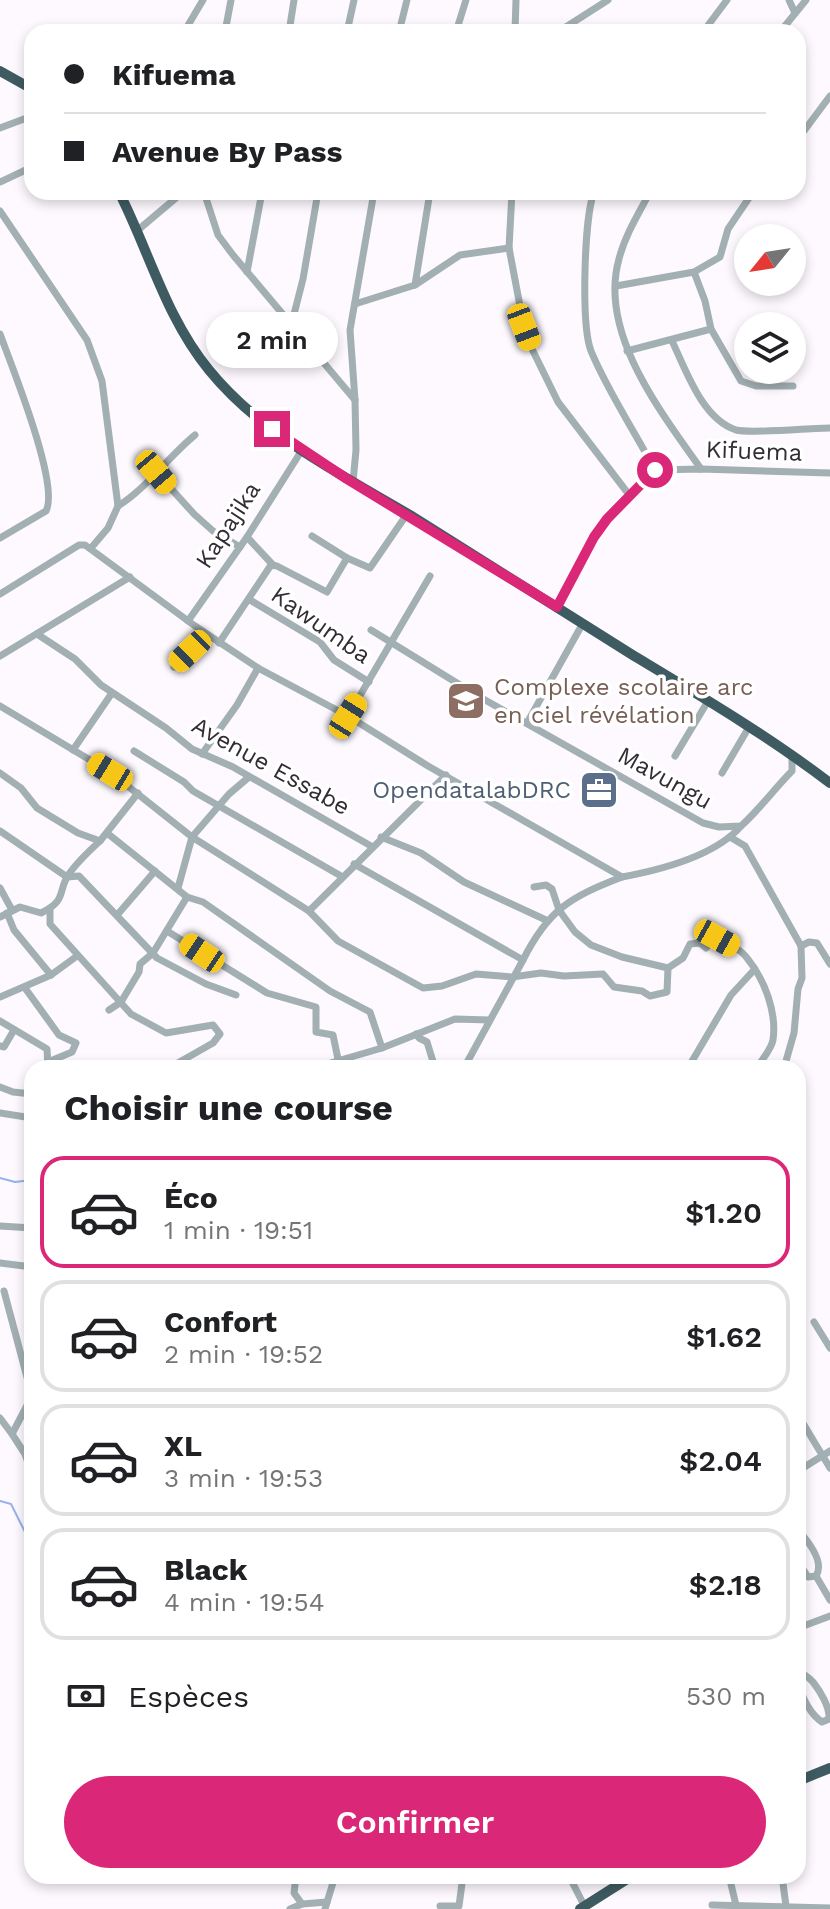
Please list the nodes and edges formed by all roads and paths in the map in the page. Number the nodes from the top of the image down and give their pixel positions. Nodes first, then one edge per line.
1 (203, 0) edge
2 (231, 0) edge
3 (294, 0) edge
4 (354, 0) edge
5 (407, 0) edge
6 (466, 0) edge
7 (516, 0) edge
8 (608, 0) edge
9 (727, 0) edge
10 (789, 0) edge
11 (806, 0) edge
12 (795, 13) junction
13 (189, 24) edge
14 (226, 24) edge
15 (290, 24) edge
16 (349, 24) edge
17 (401, 24) edge
18 (458, 24) edge
19 (515, 24) edge
20 (570, 24) edge
21 (709, 24) edge
22 (786, 24) edge
23 (0, 71) edge
24 (24, 84) edge
25 (830, 96) edge
26 (24, 119) edge
27 (0, 128) edge
28 (806, 128) edge
29 (24, 171) edge
30 (0, 182) edge
31 (123, 200) edge
32 (174, 200) edge
33 (207, 200) edge
34 (260, 200) edge
35 (317, 200) edge
36 (373, 200) edge
37 (429, 200) edge
38 (512, 200) edge
39 (591, 200) edge
40 (646, 200) edge
41 (748, 200) edge
42 (0, 211) edge
43 (138, 230) junction
44 (509, 248) junction
45 (247, 272) junction
46 (694, 272) junction
47 (415, 285) junction
48 (616, 286) junction
49 (355, 304) junction
50 (291, 326) junction
51 (711, 329) junction
52 (0, 334) edge
53 (672, 341) junction
54 (627, 351) junction
55 (793, 386) dead end
56 (355, 400) junction
57 (830, 428) edge
58 (195, 435) dead end
59 (302, 450) junction
60 (701, 469) junction
61 (655, 470) junction
62 (156, 472) junction
63 (830, 473) edge
64 (353, 482) junction
65 (630, 496) junction
66 (118, 506) junction
67 (407, 514) junction
68 (312, 536) dead end
69 (247, 537) junction
70 (0, 538) edge
71 (240, 547) junction
72 (91, 548) junction
73 (347, 558) junction
74 (274, 565) junction
75 (430, 576) dead end
76 (130, 577) junction
77 (0, 594) edge
78 (250, 600) junction
79 (557, 607) junction
80 (188, 621) junction
81 (583, 623) junction
82 (371, 630) dead end
83 (37, 634) junction
84 (207, 635) junction
85 (219, 643) junction
86 (392, 643) junction
87 (0, 656) edge
88 (174, 667) dead end
89 (258, 668) junction
90 (369, 682) junction
91 (112, 693) junction
92 (708, 701) junction
93 (0, 706) edge
94 (348, 716) junction
95 (527, 723) junction
96 (749, 727) junction
97 (73, 750) junction
98 (134, 751) dead end
99 (202, 754) junction
100 (675, 756) dead end
101 (792, 756) junction
102 (0, 773) edge
103 (722, 773) dead end
104 (446, 775) junction
105 (249, 777) junction
106 (830, 783) edge
107 (138, 793) junction
108 (219, 805) junction
109 (741, 826) junction
110 (0, 831) edge
111 (107, 833) junction
112 (192, 837) junction
113 (381, 837) junction
114 (730, 837) junction
115 (100, 841) junction
116 (371, 846) junction
117 (354, 864) junction
118 (155, 871) junction
119 (341, 876) junction
120 (67, 877) junction
121 (622, 877) junction
122 (534, 887) dead end
123 (0, 888) edge
124 (178, 888) junction
125 (187, 897) junction
126 (50, 908) junction
127 (559, 910) junction
128 (309, 911) junction
129 (6, 913) edge
130 (118, 914) junction
131 (546, 920) junction
132 (167, 931) junction
133 (801, 946) junction
134 (153, 953) junction
135 (77, 956) junction
136 (523, 960) junction
137 (830, 964) edge
138 (668, 968) junction
139 (754, 970) junction
140 (51, 975) junction
141 (512, 977) junction
142 (25, 988) junction
143 (236, 995) dead end
144 (0, 997) edge
145 (121, 1002) junction
146 (109, 1010) dead end
147 (489, 1020) junction
148 (0, 1021) edge
149 (14, 1030) junction
150 (416, 1034) junction
151 (0, 1046) edge
152 (382, 1048) junction
153 (338, 1059) junction
154 (48, 1060) edge
155 (57, 1060) edge
156 (183, 1060) edge
157 (334, 1060) edge
158 (432, 1060) edge
159 (468, 1060) edge
160 (693, 1060) edge
161 (761, 1060) edge
162 (786, 1060) edge
163 (0, 1087) edge
164 (24, 1093) edge
165 (0, 1113) edge
166 (24, 1117) edge
167 (0, 1226) edge
168 (24, 1228) edge
169 (0, 1263) edge
170 (24, 1266) edge
171 (4, 1291) dead end
172 (814, 1322) dead end
173 (830, 1348) edge
174 (24, 1366) edge
175 (24, 1411) edge
176 (0, 1418) edge
177 (806, 1425) edge
178 (12, 1434) junction
179 (24, 1452) edge
180 (827, 1453) edge
181 (806, 1466) edge
182 (830, 1468) edge
183 (806, 1542) edge
184 (806, 1574) edge
185 (816, 1576) junction
186 (830, 1600) edge
187 (830, 1616) edge
188 (806, 1625) edge
189 (806, 1678) edge
190 (806, 1703) edge
191 (830, 1768) edge
192 (806, 1778) edge
193 (295, 1884) edge
194 (333, 1884) edge
195 (462, 1884) edge
196 (573, 1884) edge
197 (620, 1884) edge
198 (731, 1884) edge
199 (783, 1884) edge
200 (302, 1904) junction
201 (712, 1905) dead end
202 (736, 1905) junction
203 (326, 1906) edge
204 (440, 1906) dead end
205 (786, 1906) junction
206 (584, 1908) edge
207 (830, 1908) edge
208 (290, 1909) edge

1 - 13 street
2 - 14 street
3 - 15 street
4 - 16 street
5 - 17 street
6 - 18 street
7 - 19 street
8 - 20 street
9 - 21 street
10 - 12 street
11 - 12 street
12 - 22 street
23 - 24 highway
25 - 28 street
26 - 27 street
29 - 30 street
31 - 43 highway
32 - 43 street
33 - 45 street
34 - 45 street
35 - 50 street
36 - 49 street
37 - 47 street
38 - 44 street
39 - 61 street
40 - 48 street
41 - 46 street
42 - 66 street
43 - 59 highway
44 - 47 street
44 - 65 street
45 - 50 street
46 - 48 street
46 - 51 street
47 - 49 street
48 - 54 street
49 - 56 street
50 - 56 street
51 - 53 street
51 - 55 street
52 - 70 street
53 - 54 street
53 - 57 street
54 - 60 street
56 - 64 street
58 - 62 street
59 - 64 highway
59 - 69 street, Kapajika
60 - 61 street, Kifuema
60 - 63 street, Kifuema
61 - 65 street
62 - 66 street
62 - 71 street
64 - 67 highway
65 - 79 street
66 - 72 street
67 - 73 street
67 - 79 highway
68 - 73 street
69 - 71 street, Kapajika
69 - 74 street
71 - 80 street, Kapajika
72 - 76 street
72 - 77 street
73 - 74 street
74 - 78 street
75 - 86 street
76 - 80 street
76 - 83 street
78 - 85 street
78 - 90 street, Kawumba
79 - 81 highway
80 - 84 street
81 - 92 highway
81 - 95 street
82 - 86 street, Mavungu
83 - 87 street
83 - 91 street, Avenue Essabe
84 - 85 street
84 - 88 street
85 - 89 street
86 - 90 street
86 - 95 street, Mavungu
89 - 94 street
89 - 99 street
90 - 94 street
91 - 97 street
91 - 99 street, Avenue Essabe
92 - 96 highway
92 - 100 street
93 - 97 street
94 - 104 street
95 - 109 street, Mavungu
96 - 101 highway
96 - 103 street
97 - 107 street
98 - 108 street
99 - 105 street, Avenue Essabe
101 - 106 highway
101 - 109 street
102 - 115 street
104 - 113 street
104 - 121 street
105 - 108 street
105 - 116 street, Avenue Essabe
107 - 111 street
107 - 112 street
108 - 112 street
108 - 119 street
109 - 114 street
110 - 120 street
111 - 115 street
111 - 118 street
112 - 124 street
112 - 128 street
113 - 116 street
113 - 131 street
114 - 121 street
114 - 133 street
115 - 120 street
116 - 117 street
117 - 119 street
117 - 136 street
118 - 124 street
118 - 130 street
119 - 128 street
120 - 126 street
120 - 130 street
121 - 127 street
122 - 127 street
123 - 129 street
124 - 125 street
125 - 132 street
125 - 152 street
126 - 129 street
126 - 135 street
127 - 131 street
127 - 138 street
128 - 141 street
129 - 140 street
130 - 134 street
131 - 136 street
132 - 134 street
132 - 153 street
133 - 137 street
133 - 162 street
134 - 143 street
134 - 145 street
135 - 140 street
135 - 145 street
136 - 141 street
138 - 139 street
138 - 141 street
139 - 160 street
139 - 161 street
140 - 142 street
141 - 147 street
142 - 144 street
142 - 155 street
145 - 146 street
145 - 156 street
147 - 150 street
147 - 159 street
148 - 149 street
149 - 151 street
149 - 154 street
150 - 152 street
150 - 158 street
152 - 153 street
153 - 157 street
163 - 164 street
165 - 166 street
167 - 168 street
169 - 170 street
171 - 174 street
172 - 173 street
175 - 178 street
176 - 178 street
177 - 180 street
178 - 179 street
180 - 181 street
180 - 182 street
183 - 185 street
184 - 185 street
185 - 186 street
187 - 188 street
189 - 190 street
191 - 192 highway
193 - 200 street
194 - 203 street
195 - 204 street
196 - 206 street
197 - 206 highway
198 - 202 street
199 - 205 street
200 - 203 street
200 - 208 street
201 - 202 street
202 - 205 street
205 - 207 street

